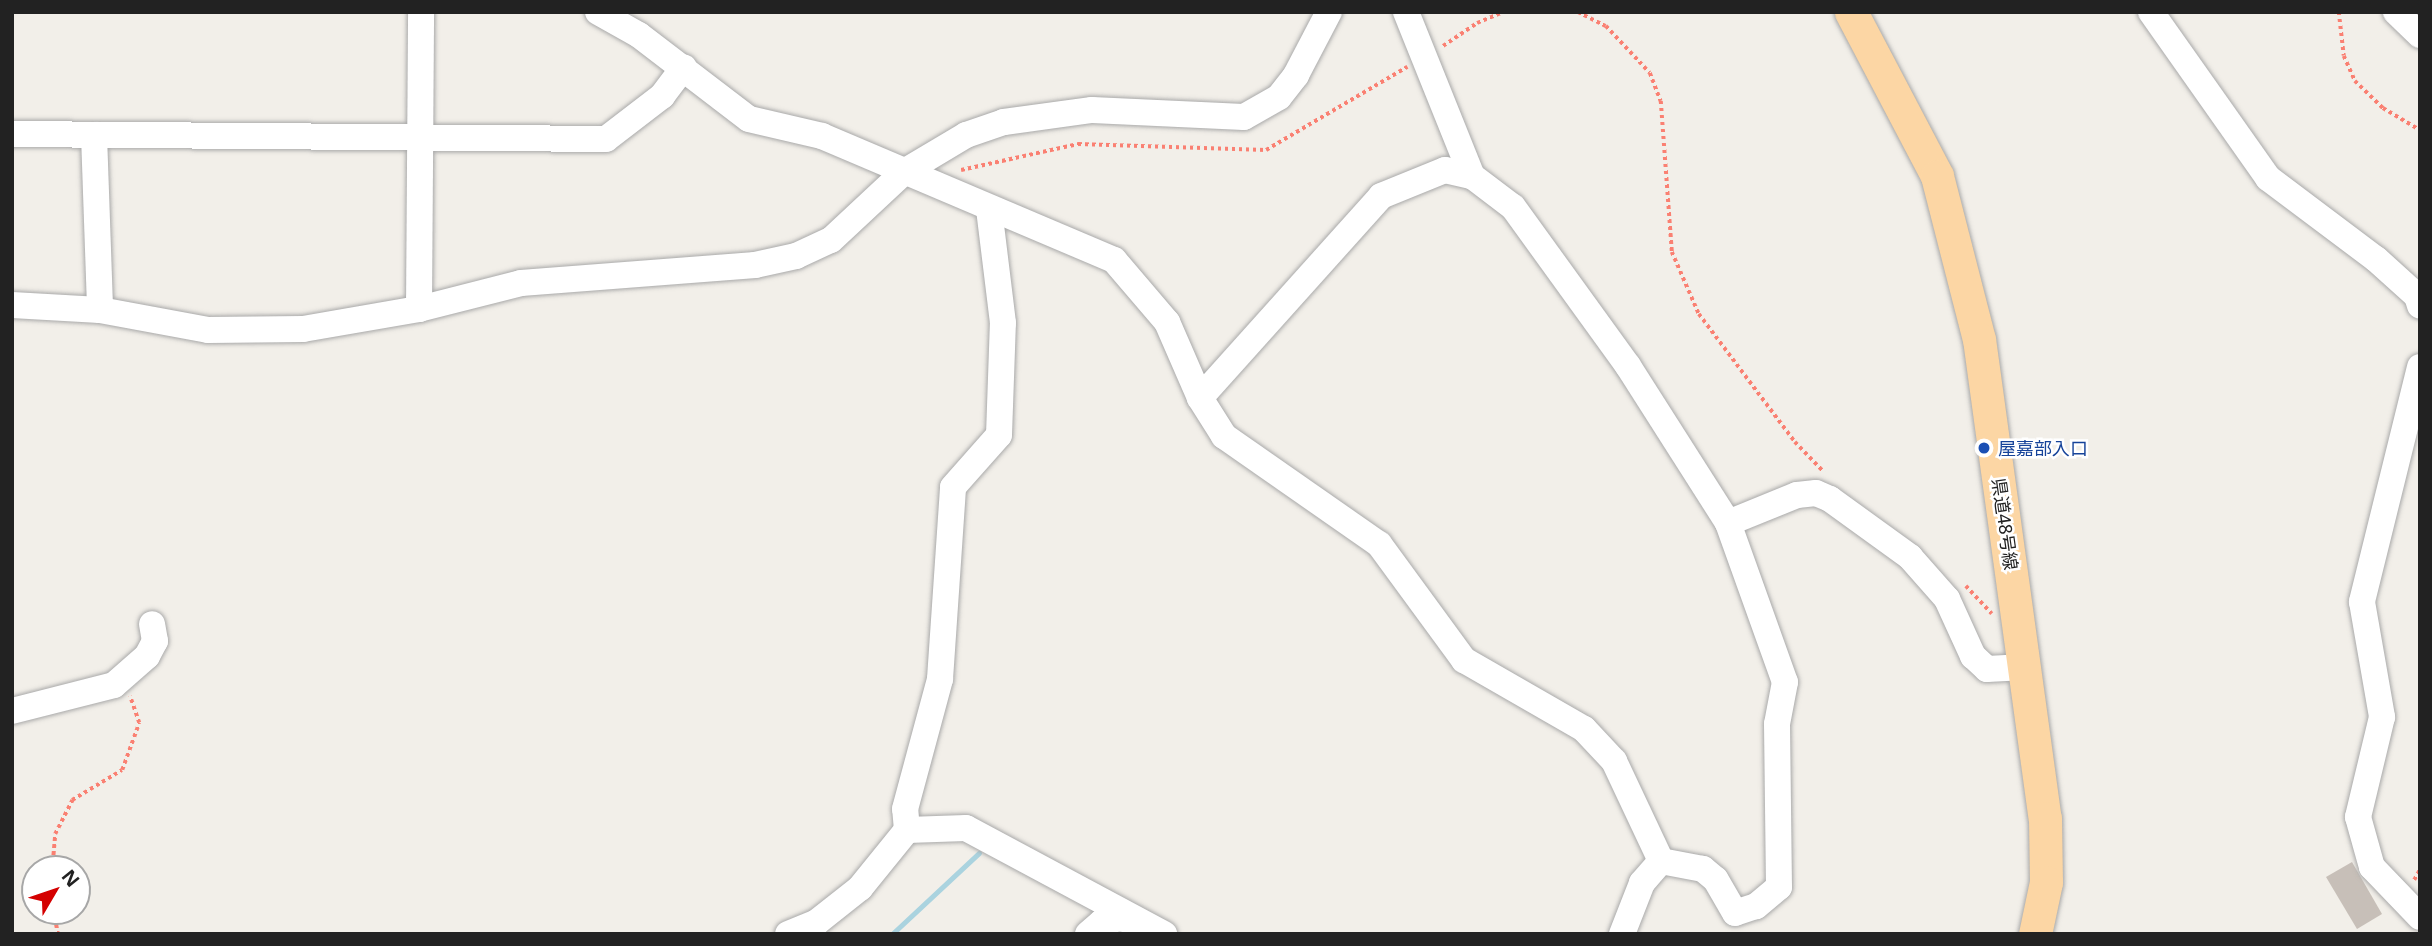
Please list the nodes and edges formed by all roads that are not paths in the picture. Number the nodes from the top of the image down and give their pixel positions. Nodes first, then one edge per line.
1 (421, 12) edge
2 (598, 12) edge
3 (1329, 12) edge
4 (1406, 12) edge
5 (1851, 12) edge
6 (2151, 12) edge
7 (2396, 12) edge
8 (2420, 35) edge
9 (684, 67) junction
10 (12, 134) edge
11 (94, 135) junction
12 (418, 138) junction
13 (904, 172) junction
14 (1472, 176) junction
15 (989, 209) junction
16 (12, 305) edge
17 (2420, 306) edge
18 (419, 309) junction
19 (100, 310) junction
20 (2420, 367) edge
21 (1200, 398) junction
22 (1728, 523) junction
23 (152, 624) dead end
24 (2025, 667) junction
25 (12, 710) edge
26 (907, 830) junction
27 (1661, 861) junction
28 (2420, 917) edge
29 (1158, 931) edge
30 (788, 934) edge
31 (1088, 934) edge
32 (1622, 934) edge
33 (2035, 934) edge

1 - 12 street
2 - 9 street
3 - 13 street
4 - 14 street
5 - 24 main road, 県道48号線
6 - 17 street
7 - 8 street
9 - 12 street
9 - 13 street
10 - 11 street
11 - 12 street
11 - 19 street
12 - 18 street
13 - 15 street
13 - 18 street
14 - 21 street
14 - 22 street
15 - 21 street
15 - 26 street
16 - 19 street
18 - 19 street
20 - 28 street
21 - 27 street
22 - 24 street
22 - 27 street
23 - 25 street
24 - 33 main road, 県道48号線
26 - 29 street
26 - 30 street
27 - 32 street
29 - 31 street

